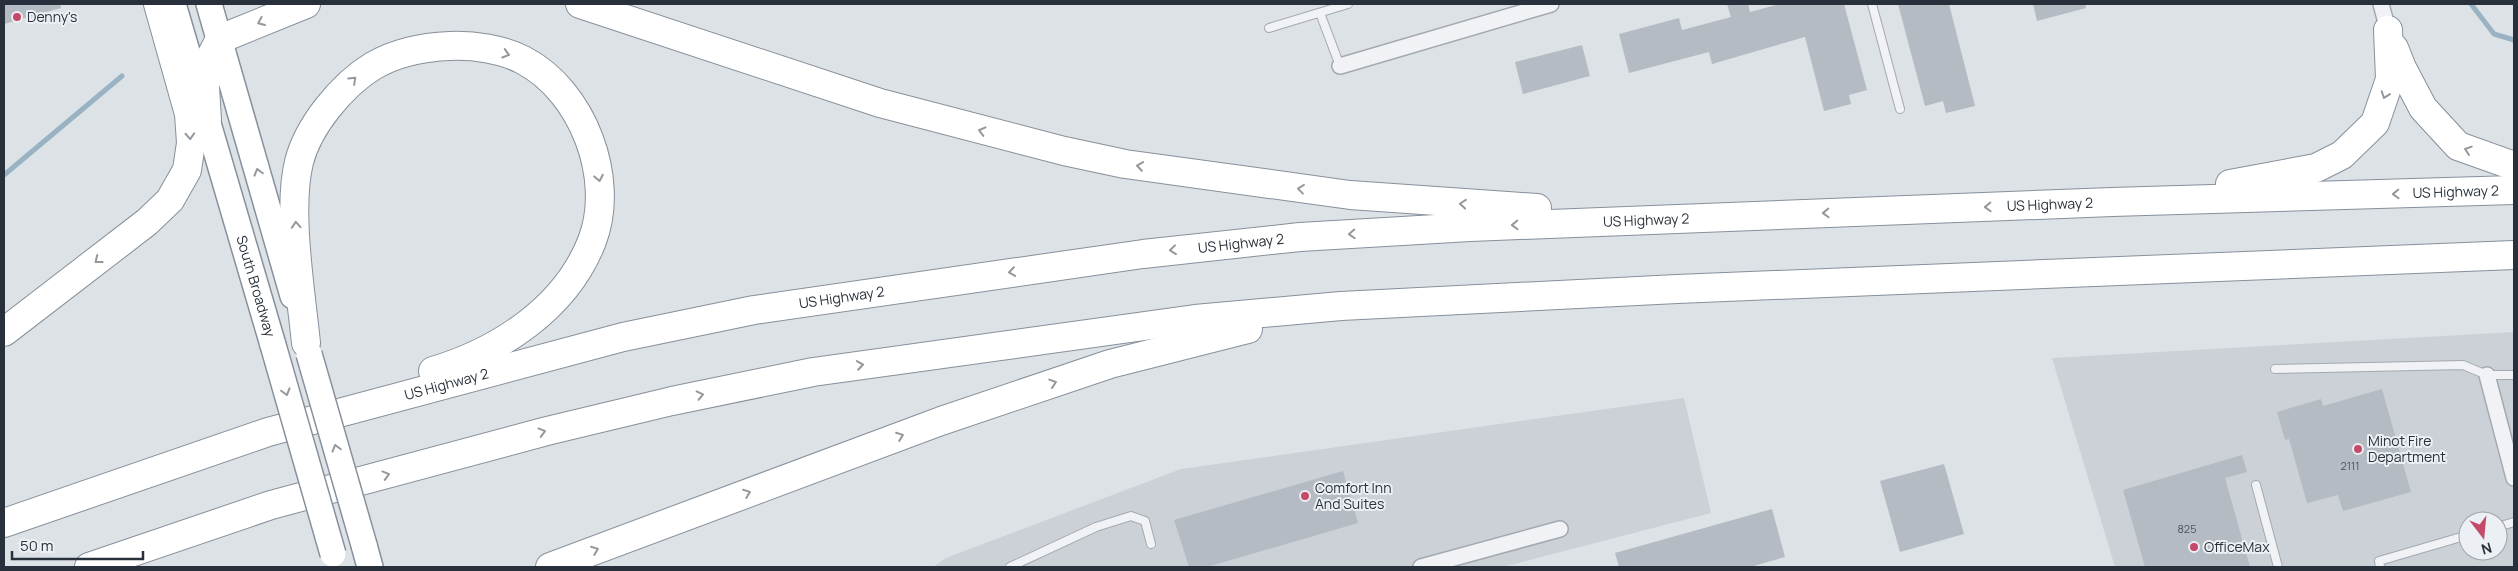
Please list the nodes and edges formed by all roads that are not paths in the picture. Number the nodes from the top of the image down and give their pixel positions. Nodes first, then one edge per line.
1 (158, 4) edge
2 (173, 4) edge
3 (209, 4) edge
4 (306, 4) edge
5 (580, 4) edge
6 (1348, 4) edge
7 (1551, 4) edge
8 (1872, 4) edge
9 (2380, 4) edge
10 (1320, 13) junction
11 (1270, 28) dead end
12 (2388, 30) junction
13 (220, 39) junction
14 (1340, 66) joint
15 (1900, 109) dead end
16 (207, 120) junction
17 (2514, 166) edge
18 (2514, 190) edge
19 (2112, 202) junction
20 (1686, 219) junction
21 (2514, 255) edge
22 (1406, 302) junction
23 (4, 332) edge
24 (308, 349) junction
25 (2274, 369) dead end
26 (2487, 375) junction
27 (2514, 375) edge
28 (351, 409) junction
29 (2514, 478) edge
30 (2256, 486) dead end
31 (271, 505) junction
32 (4, 523) edge
33 (1560, 529) dead end
34 (2458, 538) edge
35 (1151, 544) dead end
36 (367, 556) edge
37 (335, 561) edge
38 (89, 567) edge
39 (145, 567) edge
40 (550, 567) edge
41 (1010, 567) edge
42 (1421, 567) edge
43 (2278, 567) edge
44 (2380, 567) edge

1 -> 23 highway
2 - 16 highway, South Broadway
3 - 13 highway
4 -> 13 highway
20 -> 5 highway
6 - 10 lane
7 - 14 street
8 - 15 lane
9 - 12 street
10 - 11 lane
10 - 14 lane
17 -> 12 highway
12 -> 19 highway
13 - 16 highway
24 -> 13 highway
16 -> 37 highway, South Broadway, bridge
18 -> 19 highway, US Highway 2
19 -> 20 highway, US Highway 2
20 -> 28 highway, US Highway 2
21 - 22 highway
31 -> 22 highway
40 -> 22 highway
24 -> 28 highway
36 -> 24 highway, bridge
25 - 26 lane
26 - 27 lane
26 - 29 street
28 - 32 highway, US Highway 2
30 - 43 lane
31 - 38 highway
31 - 39 highway
33 - 42 street
34 - 44 lane
35 - 41 lane

